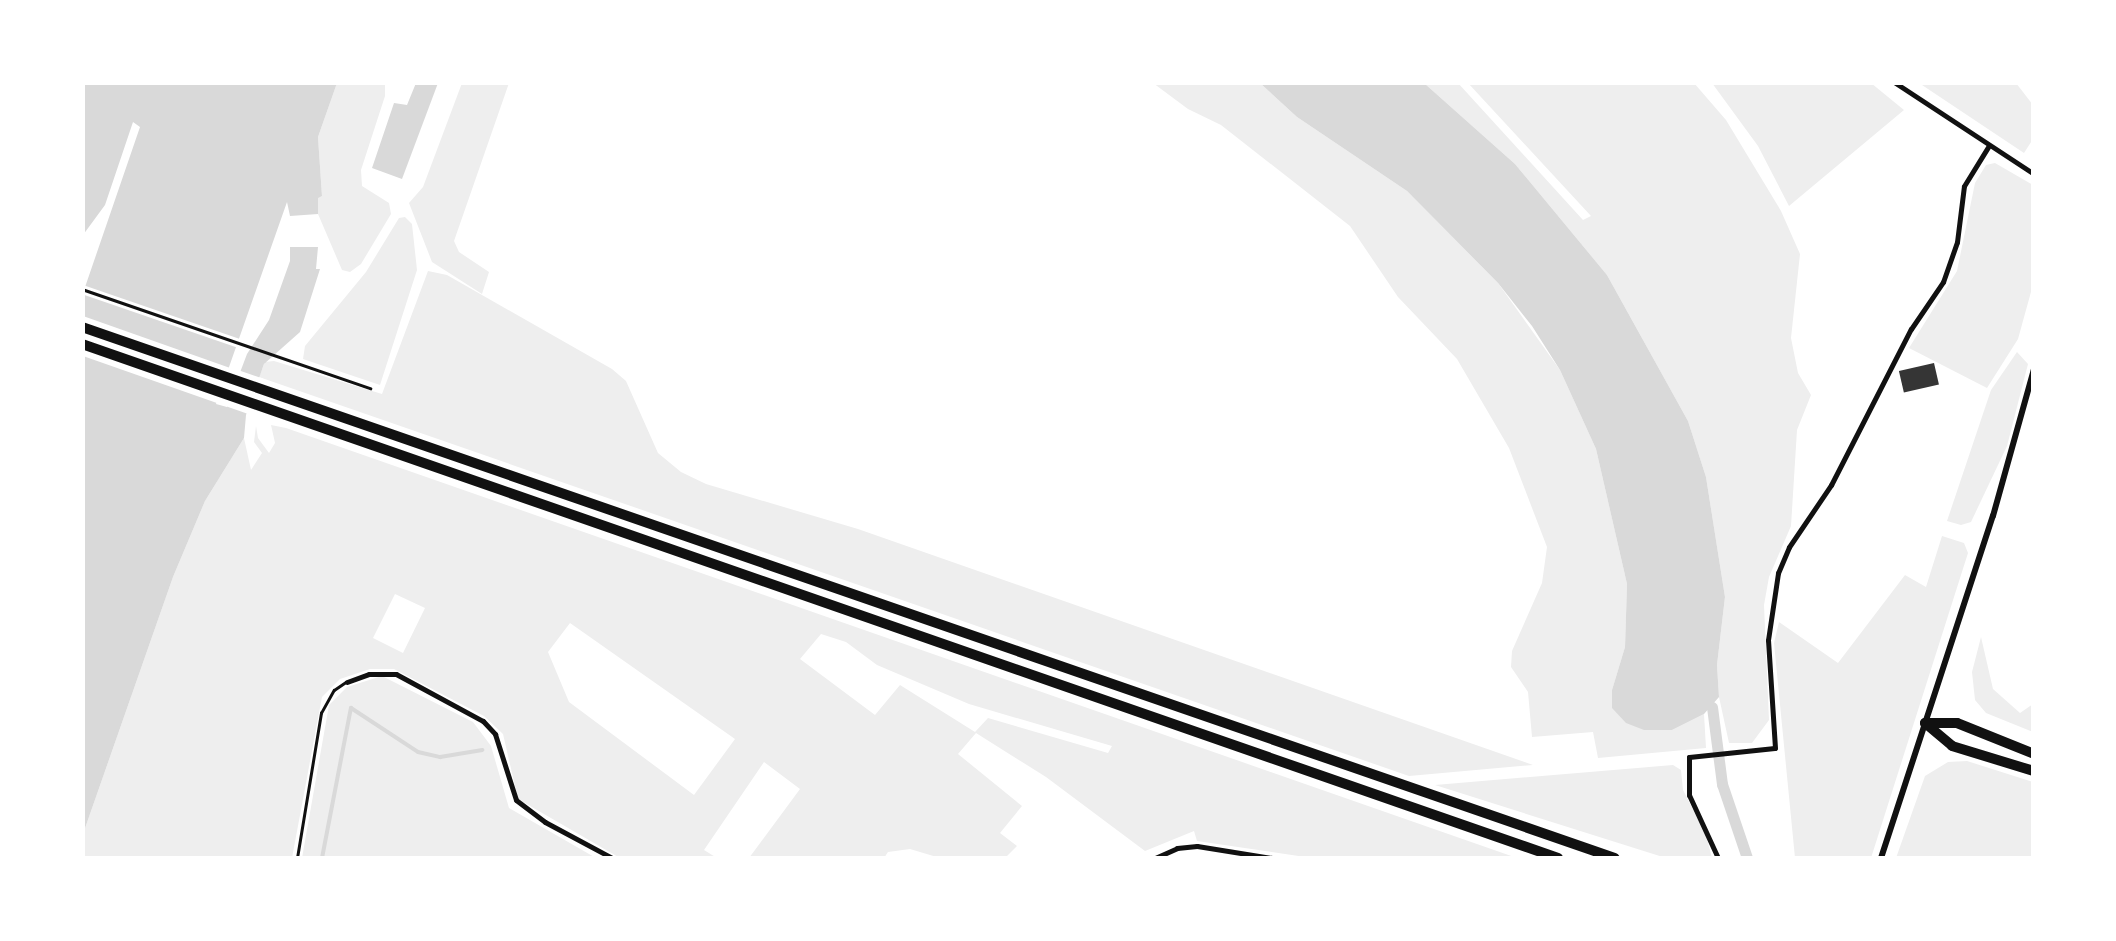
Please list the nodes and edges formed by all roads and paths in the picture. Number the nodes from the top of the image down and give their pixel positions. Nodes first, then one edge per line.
1 (1894, 82) edge
2 (1988, 146) junction
3 (2034, 174) edge
4 (82, 289) edge
5 (82, 327) edge
6 (82, 344) edge
7 (2034, 369) edge
8 (370, 388) dead end
9 (347, 682) joint
10 (1925, 723) junction
11 (2034, 754) edge
12 (2034, 771) edge
13 (298, 858) edge
14 (612, 858) edge
15 (896, 858) edge
16 (925, 858) edge
17 (1155, 858) edge
18 (1272, 858) edge
19 (1558, 858) edge
20 (1615, 858) edge
21 (1718, 858) edge
22 (1881, 858) edge

1 - 2 street
2 - 3 street
2 - 21 street
4 - 8 path
5 - 20 highway
6 - 19 highway
7 - 10 street
9 - 13 lane
9 - 14 street
10 - 11 highway
10 - 12 highway
10 - 22 street
15 - 16 street
17 - 18 street

